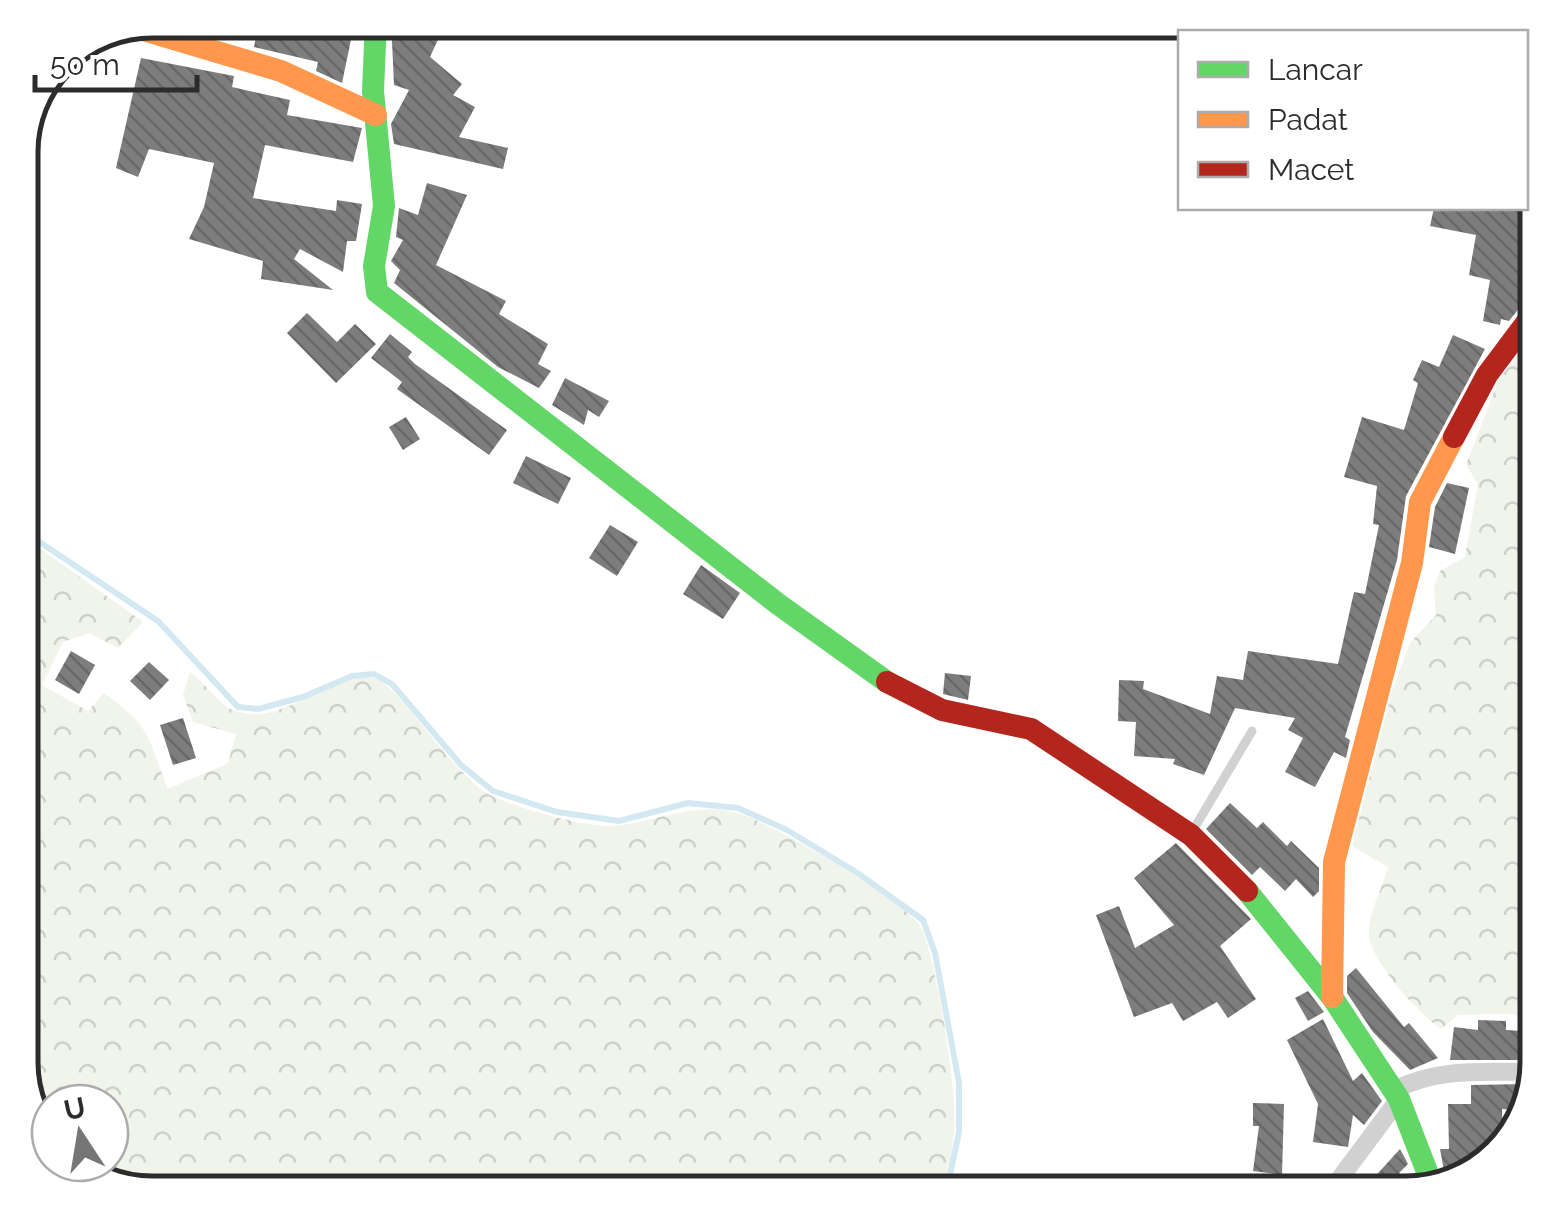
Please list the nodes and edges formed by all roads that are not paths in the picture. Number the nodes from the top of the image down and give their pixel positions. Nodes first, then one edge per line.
1 (171, 38) edge
2 (376, 38) edge
3 (376, 116) junction
4 (1520, 331) edge
5 (1252, 731) dead end
6 (1190, 834) junction
7 (1332, 997) junction
8 (1520, 1072) edge
9 (1397, 1095) junction
10 (1428, 1174) edge
11 (1342, 1176) edge

1 - 3 street
2 - 3 street
3 - 6 street
4 - 7 street
5 - 6 lane
6 - 7 street
7 - 9 street
8 - 9 street
9 - 10 street
9 - 11 street

